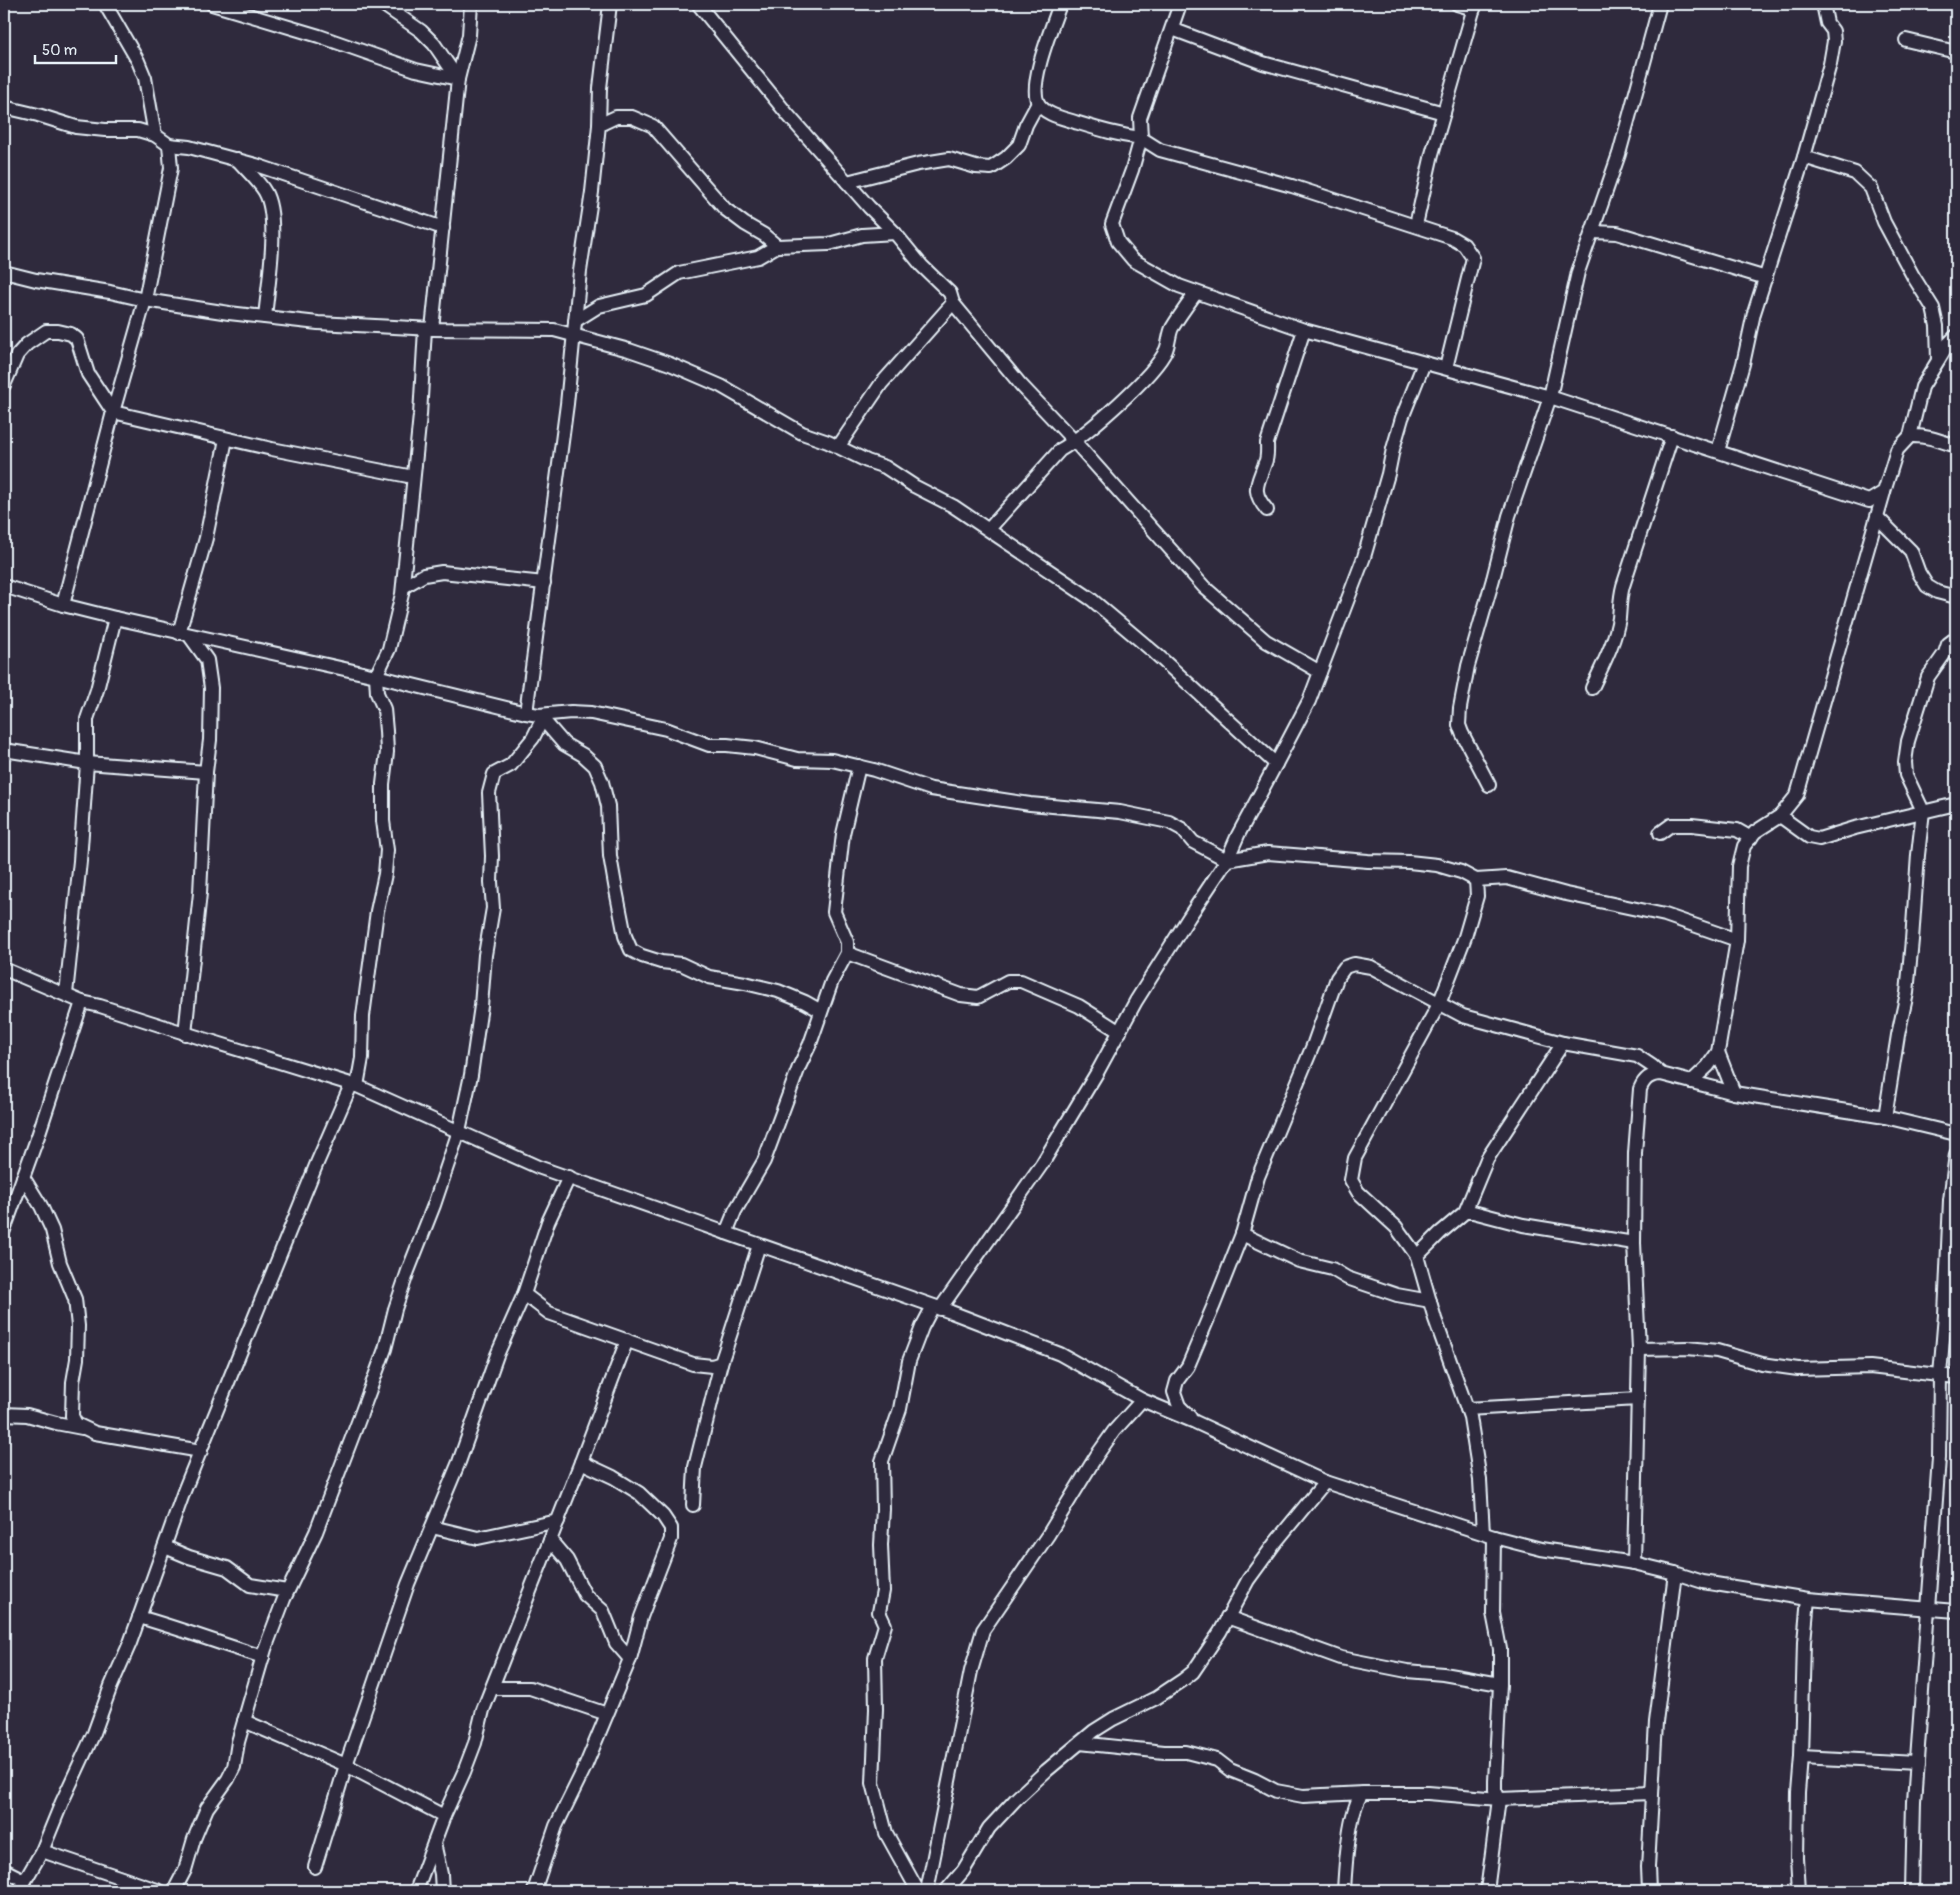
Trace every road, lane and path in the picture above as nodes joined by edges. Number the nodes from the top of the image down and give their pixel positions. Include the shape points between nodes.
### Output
1 (104, 4) edge
2 (212, 4) edge
3 (382, 4) edge
4 (471, 4) edge
5 (610, 4) edge
6 (698, 4) edge
7 (1060, 4) edge
8 (1180, 4) edge
9 (1457, 4) edge
10 (1660, 4) edge
11 (1823, 4) edge
12 (1475, 6) edge
13 (1172, 29) junction
14 (1906, 40) dead end
15 (1956, 52) edge
16 (458, 79) junction
17 (1038, 102) junction
18 (4, 107) edge
19 (1444, 113) junction
20 (599, 125) junction
21 (156, 135) junction
22 (1141, 138) junction
23 (169, 145) junction
24 (1804, 157) junction
25 (237, 159) junction
26 (847, 182) junction
27 (1416, 225) junction
28 (443, 228) junction
29 (1593, 232) junction
30 (895, 233) junction
31 (777, 246) junction
32 (4, 272) edge
33 (1766, 278) junction
34 (1196, 292) junction
35 (145, 300) junction
36 (953, 303) junction
37 (265, 317) junction
38 (575, 321) junction
39 (429, 329) junction
40 (1304, 330) junction
41 (573, 335) junction
42 (1956, 336) edge
43 (1938, 360) junction
44 (1424, 363) junction
45 (1446, 368) junction
46 (4, 385) edge
47 (1550, 397) junction
48 (113, 412) junction
49 (1672, 436) junction
50 (1910, 436) junction
51 (226, 439) junction
52 (1075, 442) junction
53 (838, 446) junction
54 (1956, 446) edge
55 (1718, 451) junction
56 (413, 477) junction
57 (1884, 492) junction
58 (1267, 510) dead end
59 (1878, 518) junction
60 (989, 529) junction
61 (544, 583) junction
62 (4, 586) edge
63 (403, 587) junction
64 (1956, 597) edge
65 (62, 605) junction
66 (115, 618) junction
67 (184, 634) junction
68 (1956, 638) edge
69 (1320, 672) junction
70 (376, 676) junction
71 (1592, 688) dead end
72 (532, 714) junction
73 (4, 750) edge
74 (87, 763) junction
75 (1276, 764) junction
76 (859, 766) junction
77 (206, 772) junction
78 (1489, 785) dead end
79 (1956, 804) edge
80 (1923, 811) junction
81 (1780, 816) junction
82 (1660, 833) dead end
83 (1751, 838) junction
84 (1227, 860) junction
85 (1476, 880) junction
86 (1736, 940) junction
87 (847, 953) junction
88 (4, 969) edge
89 (66, 994) junction
90 (82, 1002) junction
91 (1439, 1004) junction
92 (821, 1011) junction
93 (1120, 1032) junction
94 (185, 1034) junction
95 (1563, 1043) junction
96 (1718, 1052) junction
97 (1661, 1074) junction
98 (1690, 1082) junction
99 (354, 1085) junction
100 (1734, 1093) junction
101 (1884, 1116) junction
102 (459, 1131) junction
103 (1956, 1134) edge
104 (1956, 1154) edge
105 (23, 1177) junction
106 (569, 1178) junction
107 (1465, 1212) junction
108 (4, 1230) edge
109 (726, 1233) junction
110 (1242, 1234) junction
111 (1634, 1243) junction
112 (759, 1245) junction
113 (1417, 1256) junction
114 (524, 1294) junction
115 (1430, 1300) junction
116 (937, 1308) junction
117 (627, 1340) junction
118 (1639, 1349) junction
119 (721, 1363) junction
120 (1940, 1375) junction
121 (1956, 1377) edge
122 (1638, 1399) junction
123 (1142, 1400) junction
124 (1467, 1408) junction
125 (4, 1414) edge
126 (1195, 1422) junction
127 (82, 1428) junction
128 (201, 1450) junction
129 (581, 1462) junction
130 (1325, 1482) junction
131 (693, 1505) dead end
132 (558, 1521) junction
133 (432, 1527) junction
134 (1488, 1535) junction
135 (550, 1540) junction
136 (165, 1547) junction
137 (1634, 1563) junction
138 (1675, 1573) junction
139 (287, 1591) junction
140 (1808, 1599) junction
141 (1927, 1609) junction
142 (1956, 1612) edge
143 (140, 1617) junction
144 (1227, 1617) junction
145 (263, 1657) junction
146 (630, 1659) junction
147 (1500, 1684) junction
148 (493, 1688) junction
149 (607, 1714) junction
150 (244, 1721) junction
151 (1080, 1743) junction
152 (1801, 1756) junction
153 (1917, 1763) junction
154 (346, 1765) junction
155 (1363, 1793) junction
156 (1652, 1793) junction
157 (1499, 1799) junction
158 (444, 1816) junction
159 (434, 1843) junction
160 (42, 1851) junction
161 (315, 1867) dead end
162 (4, 1870) edge
163 (22, 1886) edge
164 (160, 1891) edge
165 (174, 1891) edge
166 (416, 1891) edge
167 (442, 1891) edge
168 (534, 1891) edge
169 (918, 1891) edge
170 (927, 1891) edge
171 (946, 1891) edge
172 (1344, 1891) edge
173 (1487, 1891) edge
174 (1649, 1891) edge
175 (1799, 1891) edge
176 (1912, 1891) edge

1 - 21 street via 145,78
2 - 16 street via 416,70
3 - 16 street via 421,31
4 - 16 street via 469,35
5 - 20 street
6 - 26 street
7 - 17 street via 1038,71
8 - 13 street
9 - 12 street
10 - 29 street via 1619,154
11 - 24 street via 1834,40
12 - 19 street
13 - 19 street via 1264,63
13 - 22 street via 1140,118
14 - 15 street
16 - 28 street
17 - 22 street via 1048,112 1116,135
17 - 26 street via 1019,145 991,168 948,159
18 - 21 street via 76,128 138,130
19 - 27 street
20 - 31 street via 616,117 632,117 654,126 725,209
20 - 38 street
21 - 23 street
22 - 27 street via 1160,150 1292,186
22 - 34 street via 1112,224 1118,242 1133,260
23 - 25 street
23 - 35 street via 171,168
24 - 33 street
24 - 43 street via 1855,174 1871,188 1884,222 1933,308
25 - 28 street
25 - 37 street via 265,192 272,214
26 - 30 street
27 - 45 street via 1452,238 1464,245 1473,258
28 - 39 street
29 - 33 street via 1617,233
29 - 47 street via 1578,272
30 - 31 street via 862,235 829,244
30 - 36 street via 950,293
31 - 38 street via 758,257 679,272 646,295 599,306
32 - 35 street
33 - 55 street
34 - 40 street
34 - 52 street via 1172,329 1166,350 1156,366
35 - 37 street
35 - 48 street
36 - 52 street via 1021,385
36 - 53 street via 881,384
37 - 39 street
38 - 41 street
39 - 41 street via 554,330
39 - 56 street
40 - 44 street
40 - 58 street via 1259,476 1256,491
41 - 53 street via 670,364 712,382 802,432
41 - 61 street
42 - 43 street
43 - 50 street via 1922,387
44 - 45 street
44 - 69 street via 1402,418 1364,557
45 - 47 street
46 - 48 street via 17,355 27,344 46,332 64,332 77,339 88,374
47 - 49 street
47 - 78 street via 1509,516 1468,666 1460,708 1462,734
48 - 51 street
48 - 65 street
49 - 55 street
49 - 71 street via 1623,586 1613,640
50 - 54 street via 1934,438
50 - 57 street via 1897,450
51 - 56 street
51 - 67 street
52 - 60 street via 1060,450
52 - 69 street via 1204,587 1266,641
53 - 60 street via 885,467
55 - 57 street via 1869,501
56 - 63 street
57 - 59 street
59 - 64 street via 1911,551 1927,586
59 - 81 street via 1796,794
60 - 75 street via 1091,599
61 - 63 street via 442,572 424,576
61 - 72 street
62 - 65 street
63 - 70 street via 389,649
65 - 66 street
66 - 67 street
66 - 74 street via 97,690 86,719
67 - 70 street
67 - 77 street via 207,660 211,688
68 - 80 street via 1948,644 1928,677 1908,741 1906,775
69 - 75 street via 1309,701
70 - 72 street
70 - 99 street via 386,731 383,821 387,850 363,1016 362,1058
72 - 76 street via 591,713 666,729 709,745 727,744 797,759 832,760
72 - 92 street via 564,744 583,754 595,766 602,782 608,806 615,885 624,936 631,950 661,962 681,964 709,977 778,991
72 - 102 street via 541,722 538,731 516,760 494,774 489,793 493,908 471,1075
73 - 74 street
74 - 77 street
74 - 89 street
75 - 84 street
76 - 84 street via 931,789 1030,804 1120,812 1169,822 1182,829 1193,842
76 - 87 street via 843,834 834,912 847,942
77 - 94 street via 200,893
79 - 80 street
80 - 81 street via 1818,839
80 - 101 street via 1907,993
81 - 83 street
82 - 83 street via 1672,825 1692,825 1737,830
83 - 86 street via 1744,846 1739,866
84 - 85 street via 1268,853 1408,862 1437,865
84 - 93 street
85 - 86 street via 1507,878 1665,915
85 - 91 street via 1477,896
86 - 96 street
87 - 92 street
87 - 93 street via 962,995 978,997 1008,981 1021,981 1079,1006
88 - 89 street
89 - 90 street
90 - 94 street
90 - 105 street
91 - 95 street via 1464,1016
91 - 110 street via 1371,967 1354,964 1345,967 1337,978 1314,1043 1258,1176
91 - 113 street via 1355,1158 1351,1180 1358,1192 1396,1227
92 - 109 street via 764,1161
93 - 116 street via 1042,1164
94 - 99 street
95 - 97 street via 1637,1056
95 - 107 street via 1487,1159
96 - 98 street
96 - 100 street
97 - 98 street
97 - 111 street via 1648,1077 1640,1089 1635,1152
98 - 100 street
99 - 102 street
99 - 128 street via 317,1163
100 - 101 street
101 - 103 street
102 - 106 street
102 - 139 street via 408,1270 385,1349 358,1422 316,1532
104 - 120 street via 1950,1200
105 - 108 street
105 - 127 street via 52,1230 60,1263 75,1299 78,1326 72,1416
106 - 109 street
106 - 114 street via 548,1222
107 - 111 street via 1522,1225
107 - 113 street
109 - 112 street
110 - 115 street via 1299,1261 1332,1269 1347,1278 1397,1295
110 - 126 street via 1188,1366 1177,1381 1174,1392 1179,1406
111 - 118 street
112 - 116 street
112 - 119 street
113 - 115 street
114 - 117 street via 549,1313
114 - 133 street via 497,1354
115 - 124 street
116 - 123 street via 1060,1354
116 - 169 street via 922,1327 909,1361 900,1409 882,1461 880,1545 883,1591 879,1612 885,1625 875,1658 873,1783 886,1833
117 - 119 street via 693,1364 712,1366
117 - 129 street
118 - 120 street via 1717,1351 1762,1364 1798,1369 1870,1367
118 - 122 street
119 - 131 street via 695,1468
120 - 121 street
120 - 141 street via 1939,1458
122 - 124 street
122 - 137 street
123 - 126 street
123 - 170 street via 1097,1455 1048,1535 983,1630 969,1680
124 - 134 street
125 - 127 street via 26,1415
126 - 130 street
127 - 128 street via 122,1438
128 - 136 street
129 - 132 street
129 - 146 street via 638,1493 671,1528 669,1546 641,1618
130 - 134 street
130 - 144 street via 1275,1542
132 - 133 street via 478,1538
132 - 135 street
133 - 154 street via 408,1584
134 - 137 street via 1541,1549
134 - 147 street via 1493,1613 1500,1649
135 - 146 street via 567,1560 585,1595 603,1611 616,1643
135 - 148 street
136 - 139 street via 227,1568 250,1585
136 - 143 street
137 - 138 street
138 - 140 street via 1703,1582
138 - 156 street via 1656,1722
139 - 145 street
140 - 141 street
140 - 152 street
141 - 142 street
141 - 153 street
143 - 145 street
143 - 160 street
144 - 147 street via 1341,1658
144 - 151 street via 1201,1661 1183,1680 1138,1708 1113,1719
145 - 150 street
146 - 149 street
147 - 157 street via 1495,1781
148 - 149 street via 530,1688
148 - 158 street via 464,1772
149 - 168 street via 556,1826
150 - 154 street
150 - 165 street via 234,1767 207,1808
151 - 155 street via 1186,1752 1217,1760 1230,1770 1276,1792 1303,1796
151 - 171 street via 1017,1798 989,1828
152 - 153 street
152 - 175 street via 1797,1829
153 - 176 street
154 - 158 street
154 - 161 street
155 - 157 street via 1428,1793
155 - 172 street via 1358,1798 1354,1813
156 - 157 street
156 - 174 street
157 - 173 street
158 - 159 street
159 - 166 street
159 - 167 street
160 - 163 street
160 - 164 street
162 - 163 street

